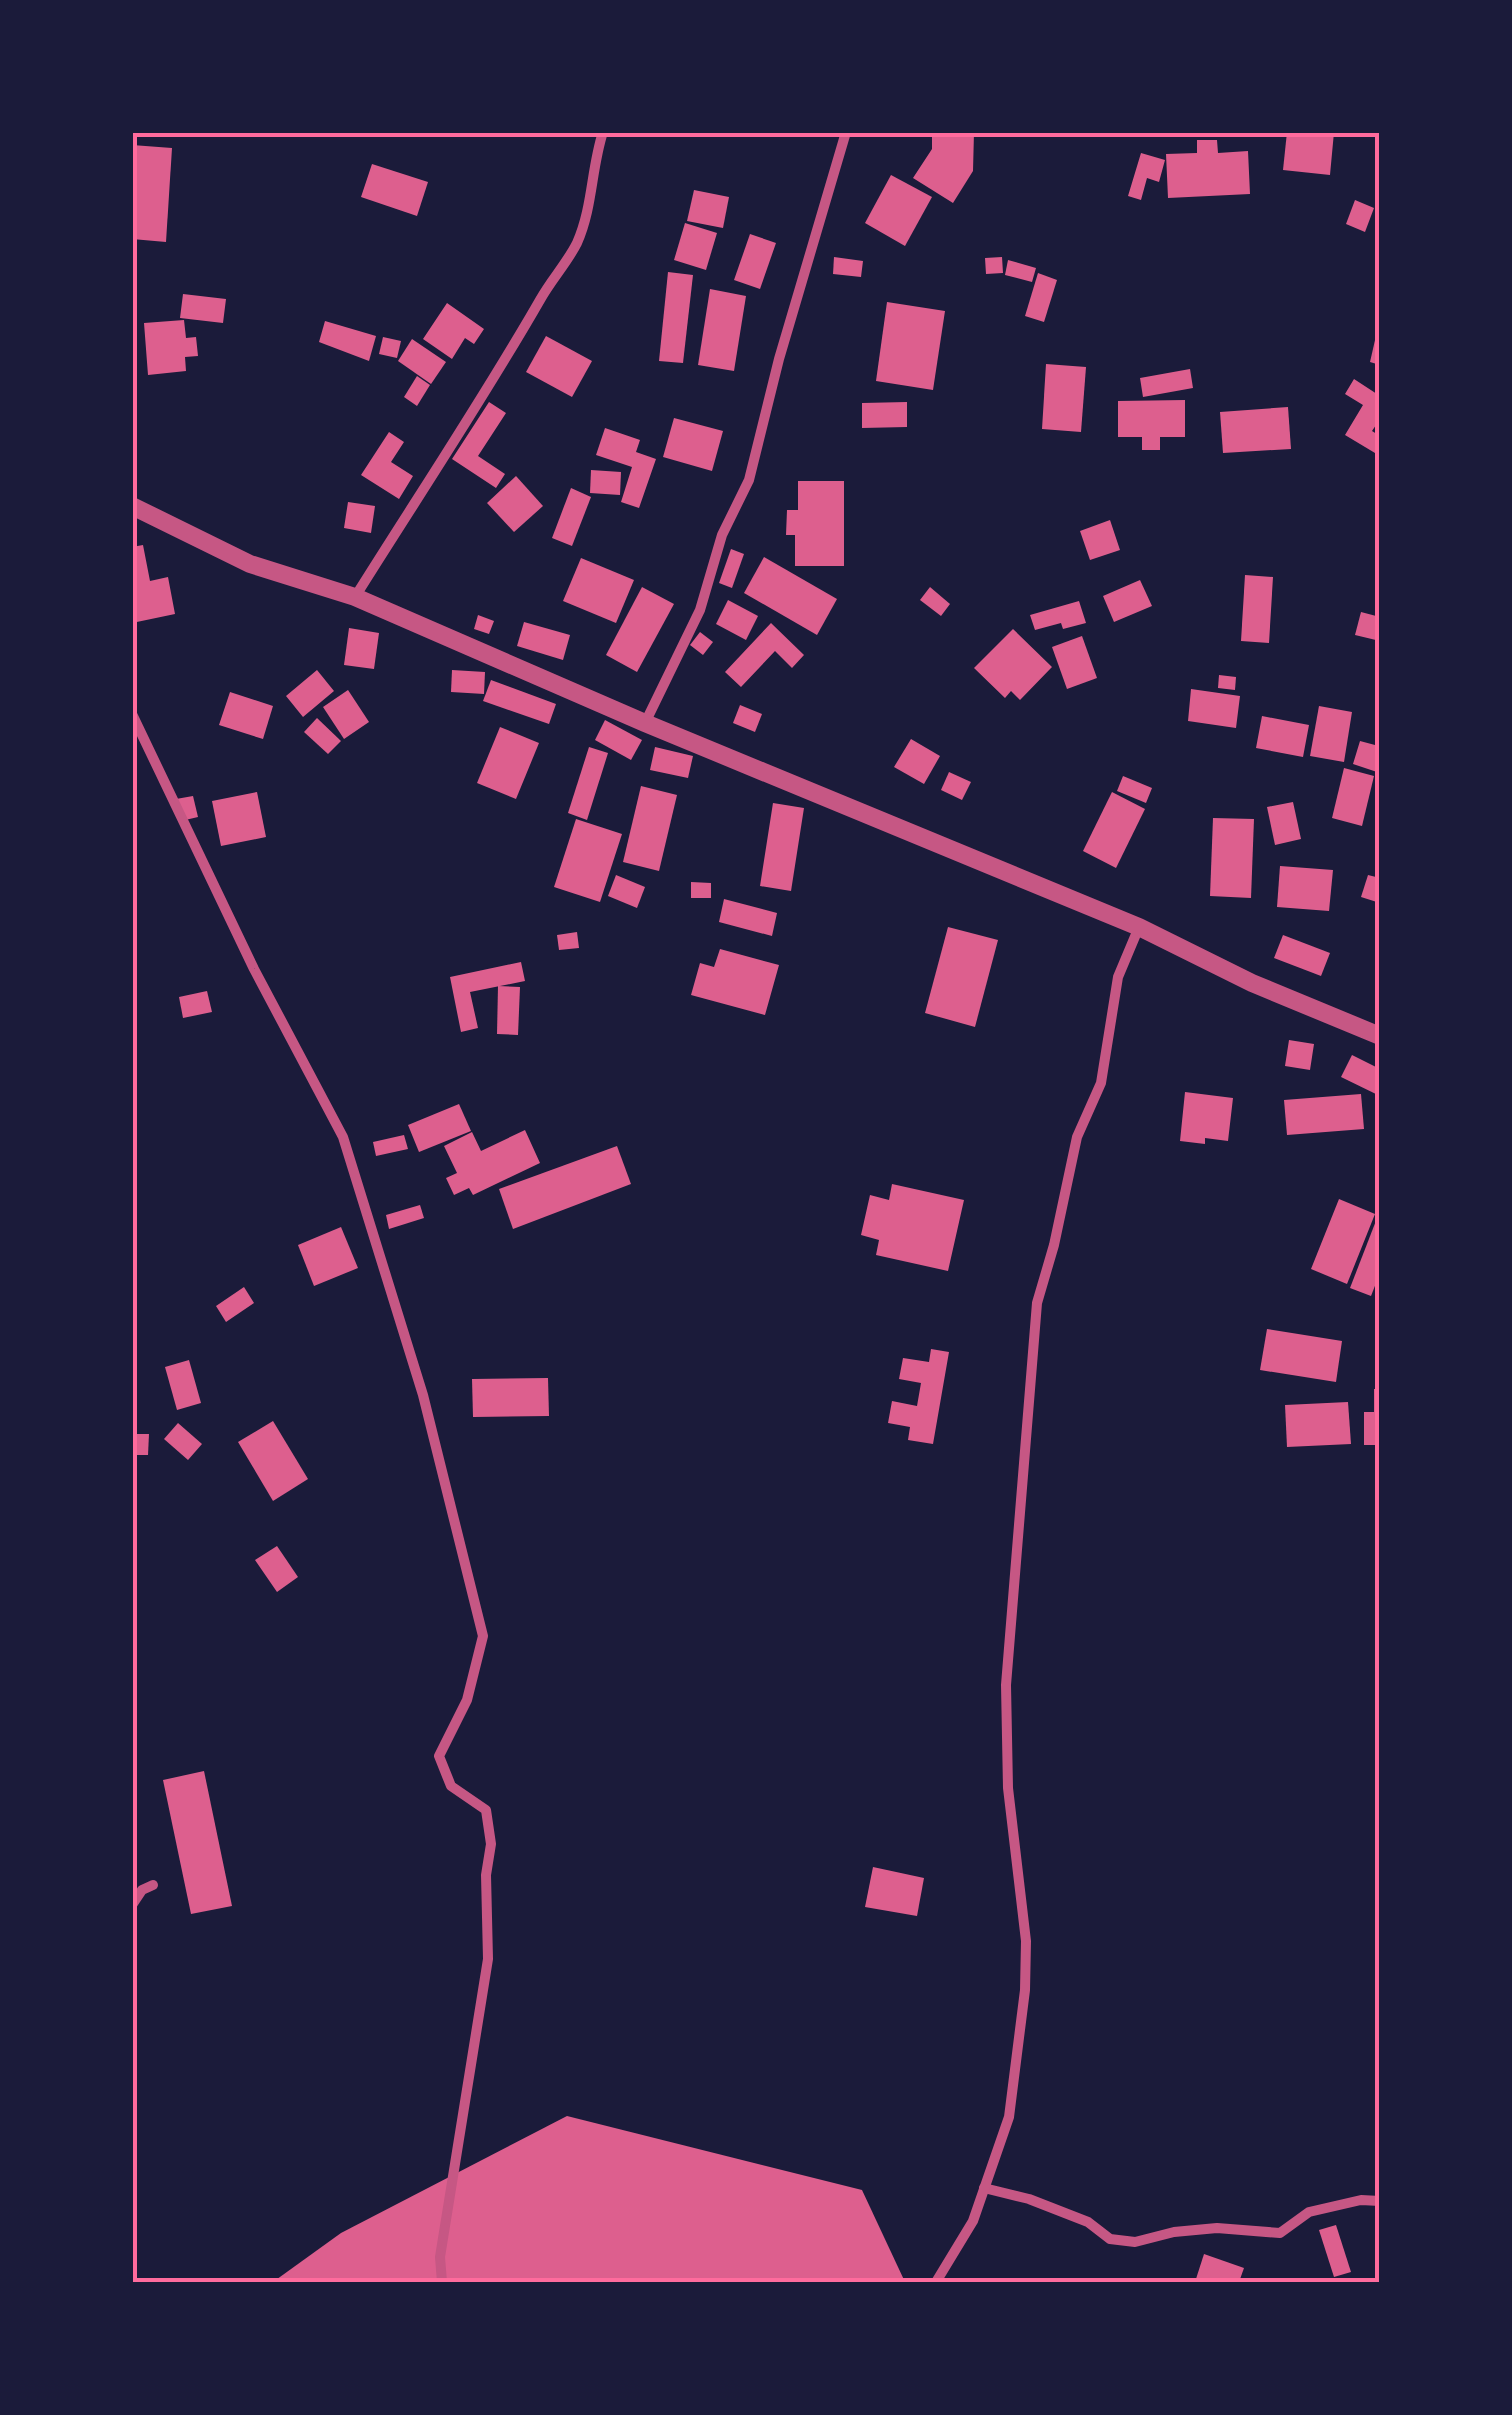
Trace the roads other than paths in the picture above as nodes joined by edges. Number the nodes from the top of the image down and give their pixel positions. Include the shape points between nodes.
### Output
1 (603, 132) edge
2 (846, 132) edge
3 (132, 506) edge
4 (355, 597) junction
5 (132, 714) edge
6 (645, 723) junction
7 (1138, 927) junction
8 (1380, 1036) edge
9 (153, 1885) dead end
10 (132, 1905) edge
11 (984, 2188) junction
12 (1380, 2201) edge
13 (442, 2282) edge
14 (936, 2282) edge

1 - 4 street via 591,200 573,250
2 - 6 street via 750,480 722,535 700,610
3 - 4 street via 250,564
4 - 6 street
5 - 13 street via 342,1136 422,1395 483,1636 467,1700 439,1756 450,1786 486,1810 491,1844 488,1960 440,2257
6 - 7 street
7 - 8 street
7 - 11 street via 1118,977 1102,1084 1076,1136 1037,1303 1006,1685 1025,1990 1009,2117
9 - 10 street
11 - 12 street via 1135,2242 1217,2228 1280,2232 1310,2212
11 - 14 street

